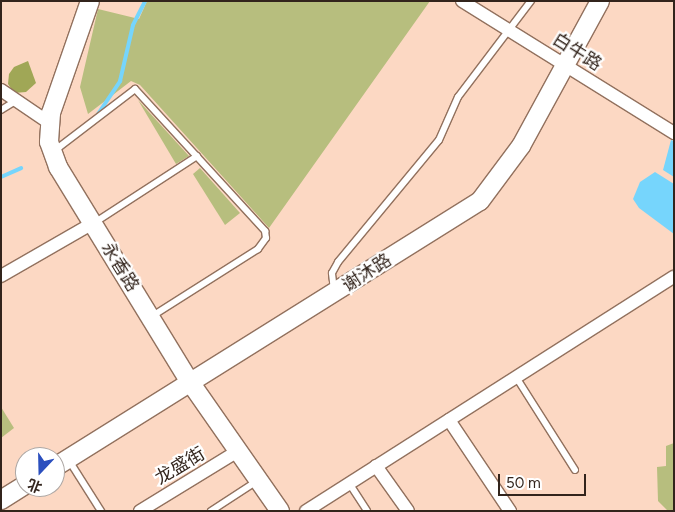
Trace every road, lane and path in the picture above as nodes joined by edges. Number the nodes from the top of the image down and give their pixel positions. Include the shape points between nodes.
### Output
1 (90, 1) edge
2 (462, 1) edge
3 (531, 1) edge
4 (600, 1) edge
5 (509, 30) junction
6 (565, 65) junction
7 (1, 90) edge
8 (17, 100) junction
9 (1, 110) edge
10 (51, 124) junction
11 (674, 133) edge
12 (53, 152) junction
13 (197, 156) junction
14 (92, 223) junction
15 (1, 276) edge
16 (674, 278) edge
17 (335, 293) junction
18 (150, 318) junction
19 (516, 377) junction
20 (190, 382) junction
21 (449, 420) junction
22 (238, 451) junction
23 (65, 460) edge
24 (376, 466) junction
25 (65, 468) edge
26 (574, 470) dead end
27 (258, 480) junction
28 (349, 483) junction
29 (15, 492) edge
30 (1, 500) edge
31 (101, 511) edge
32 (140, 511) edge
33 (211, 511) edge
34 (280, 511) edge
35 (306, 511) edge
36 (367, 511) edge
37 (408, 511) edge
38 (510, 511) edge

1 - 10 street, 永香路
2 - 5 street, 白牛路
3 - 5 lane
4 - 6 street, 谢沐路
5 - 6 street, 白牛路
5 - 17 lane via 458,97 439,140 338,262 331,282
6 - 11 street, 白牛路
6 - 17 street, 谢沐路 via 507,168 480,201
7 - 8 street
8 - 9 lane
8 - 10 street
10 - 12 street, 永香路
12 - 13 lane via 135,90
12 - 14 street, 永香路
13 - 14 lane
13 - 18 lane via 265,231 266,238 258,249
14 - 15 street
14 - 18 street, 永香路
16 - 19 street
17 - 20 street, 谢沐路
18 - 20 street, 永香路
19 - 21 street
19 - 26 lane
20 - 22 street, 永香路
20 - 23 street, 谢沐路
21 - 24 street
21 - 38 street
22 - 27 street, 永香路
22 - 32 street, 龙盛街
24 - 28 street
24 - 37 street
25 - 31 lane
27 - 33 lane
27 - 34 street, 永香路
28 - 35 street
28 - 36 lane
29 - 30 street

